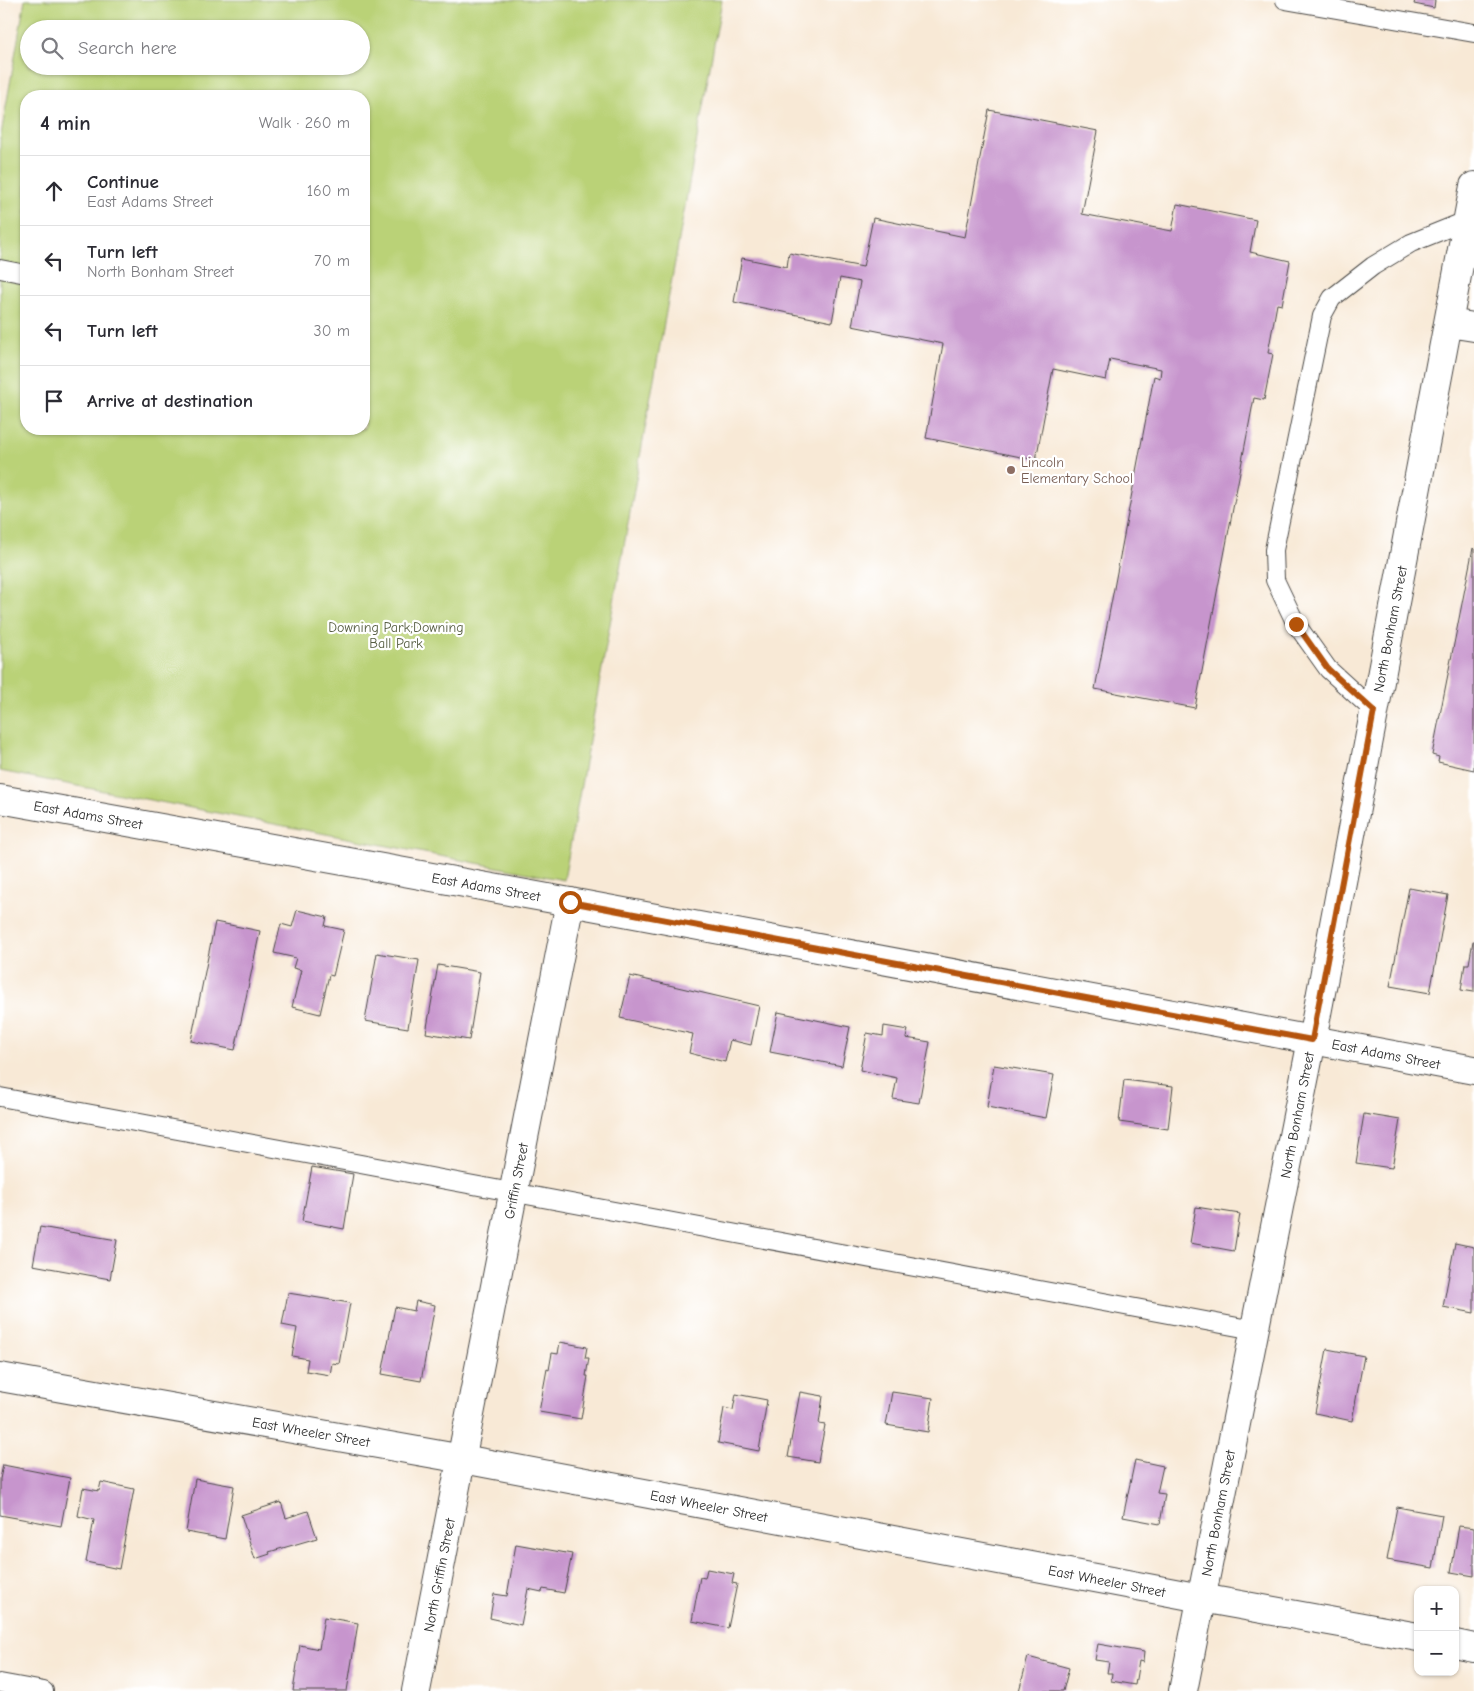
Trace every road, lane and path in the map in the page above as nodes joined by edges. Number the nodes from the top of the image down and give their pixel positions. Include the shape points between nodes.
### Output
1 (1285, 0) edge
2 (1474, 33) edge
3 (1474, 186) edge
4 (1468, 220) junction
5 (0, 268) edge
6 (20, 273) edge
7 (1461, 325) edge
8 (1374, 711) junction
9 (0, 799) edge
10 (570, 902) junction
11 (1312, 1040) junction
12 (1474, 1070) edge
13 (0, 1097) edge
14 (514, 1193) junction
15 (1254, 1330) junction
16 (0, 1378) edge
17 (463, 1459) junction
18 (1201, 1598) junction
19 (1414, 1637) edge
20 (1459, 1645) edge
21 (1474, 1648) edge
22 (0, 1683) edge
23 (44, 1691) edge
24 (416, 1691) edge
25 (1183, 1691) edge

1 - 2 lane
3 - 4 street, North Bonham Street
4 - 7 street, North Bonham Street
4 - 8 lane via 1411,243 1372,266 1332,298 1322,316 1274,550 1275,580 1296,624 1328,669
5 - 6 lane
7 - 8 street, North Bonham Street
8 - 11 street, North Bonham Street
9 - 10 street, East Adams Street
10 - 11 street, East Adams Street
10 - 14 street, Griffin Street
11 - 12 street, East Adams Street
11 - 15 street, North Bonham Street
13 - 14 lane
14 - 15 lane
14 - 17 street, Griffin Street
15 - 18 street, North Bonham Street
16 - 17 street, East Wheeler Street
17 - 18 street, East Wheeler Street
17 - 24 street, North Griffin Street
18 - 19 street, East Wheeler Street
18 - 25 street, North Bonham Street
20 - 21 street
22 - 23 lane

